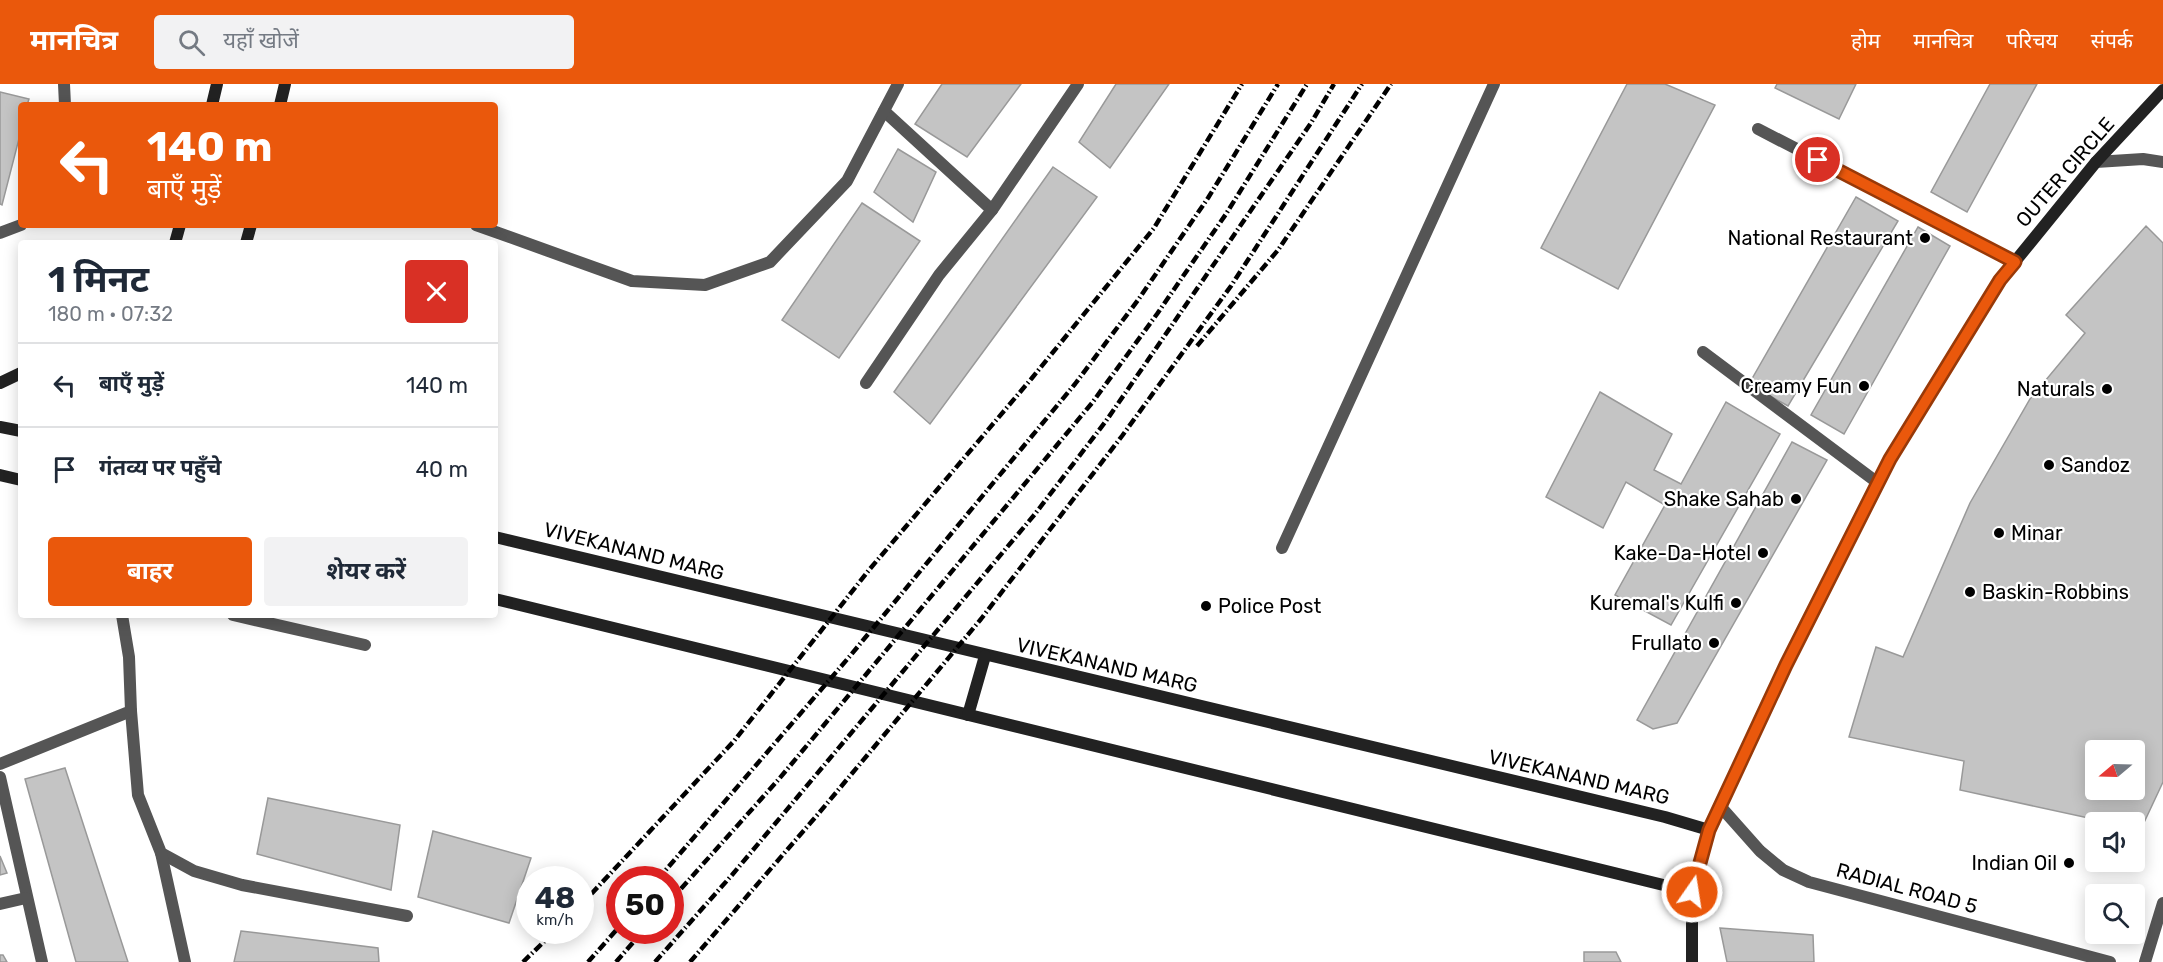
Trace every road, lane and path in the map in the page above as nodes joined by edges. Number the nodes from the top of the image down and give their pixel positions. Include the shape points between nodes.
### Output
1 (64, 84) edge
2 (217, 84) edge
3 (285, 84) edge
4 (898, 84) edge
5 (1078, 84) edge
6 (1494, 84) edge
7 (2163, 90) edge
8 (65, 102) edge
9 (213, 102) edge
10 (281, 102) edge
11 (884, 111) junction
12 (1758, 129) dead end
13 (2096, 162) junction
14 (2163, 162) edge
15 (992, 210) junction
16 (18, 226) edge
17 (484, 228) edge
18 (0, 233) edge
19 (2015, 262) junction
20 (1703, 352) dead end
21 (18, 374) edge
22 (0, 383) edge
23 (866, 383) dead end
24 (0, 427) edge
25 (18, 430) edge
26 (0, 475) edge
27 (18, 479) edge
28 (1878, 483) junction
29 (498, 538) edge
30 (1282, 548) dead end
31 (498, 601) edge
32 (122, 618) edge
33 (246, 618) edge
34 (365, 645) dead end
35 (985, 656) junction
36 (131, 711) junction
37 (968, 715) junction
38 (0, 764) edge
39 (0, 777) edge
40 (1720, 806) junction
41 (1709, 830) junction
42 (161, 853) junction
43 (1692, 892) junction
44 (26, 898) junction
45 (2163, 903) edge
46 (0, 904) edge
47 (407, 916) dead end
48 (42, 962) edge
49 (185, 962) edge
50 (1692, 962) edge
51 (2110, 962) edge
52 (2145, 962) edge

1 - 8 street
2 - 9 main road
3 - 10 main road
4 - 11 street
5 - 15 street
6 - 30 street
7 - 13 main road, OUTER CIRCLE
11 - 15 street
11 - 17 street via 846,181 770,262 705,285 632,281
12 - 19 street
13 - 14 street
13 - 19 main road, OUTER CIRCLE
15 - 23 street via 939,275
16 - 18 street
19 - 28 main road, OUTER CIRCLE via 1994,290
20 - 28 street
21 - 22 main road
24 - 25 main road
26 - 27 main road
28 - 40 main road, OUTER CIRCLE
29 - 35 main road, VIVEKANAND MARG
31 - 37 main road
32 - 36 street
33 - 34 street
35 - 37 main road
35 - 41 main road, VIVEKANAND MARG
36 - 38 street
36 - 42 street via 138,795
37 - 43 main road
39 - 44 street
40 - 41 main road, OUTER CIRCLE
40 - 51 street, RADIAL ROAD 5 via 1760,851 1783,870 1809,882
41 - 43 main road, OUTER CIRCLE
42 - 47 street via 194,871 242,885
42 - 49 street
43 - 50 main road, OUTER CIRCLE
44 - 46 street
44 - 48 street
45 - 52 street

